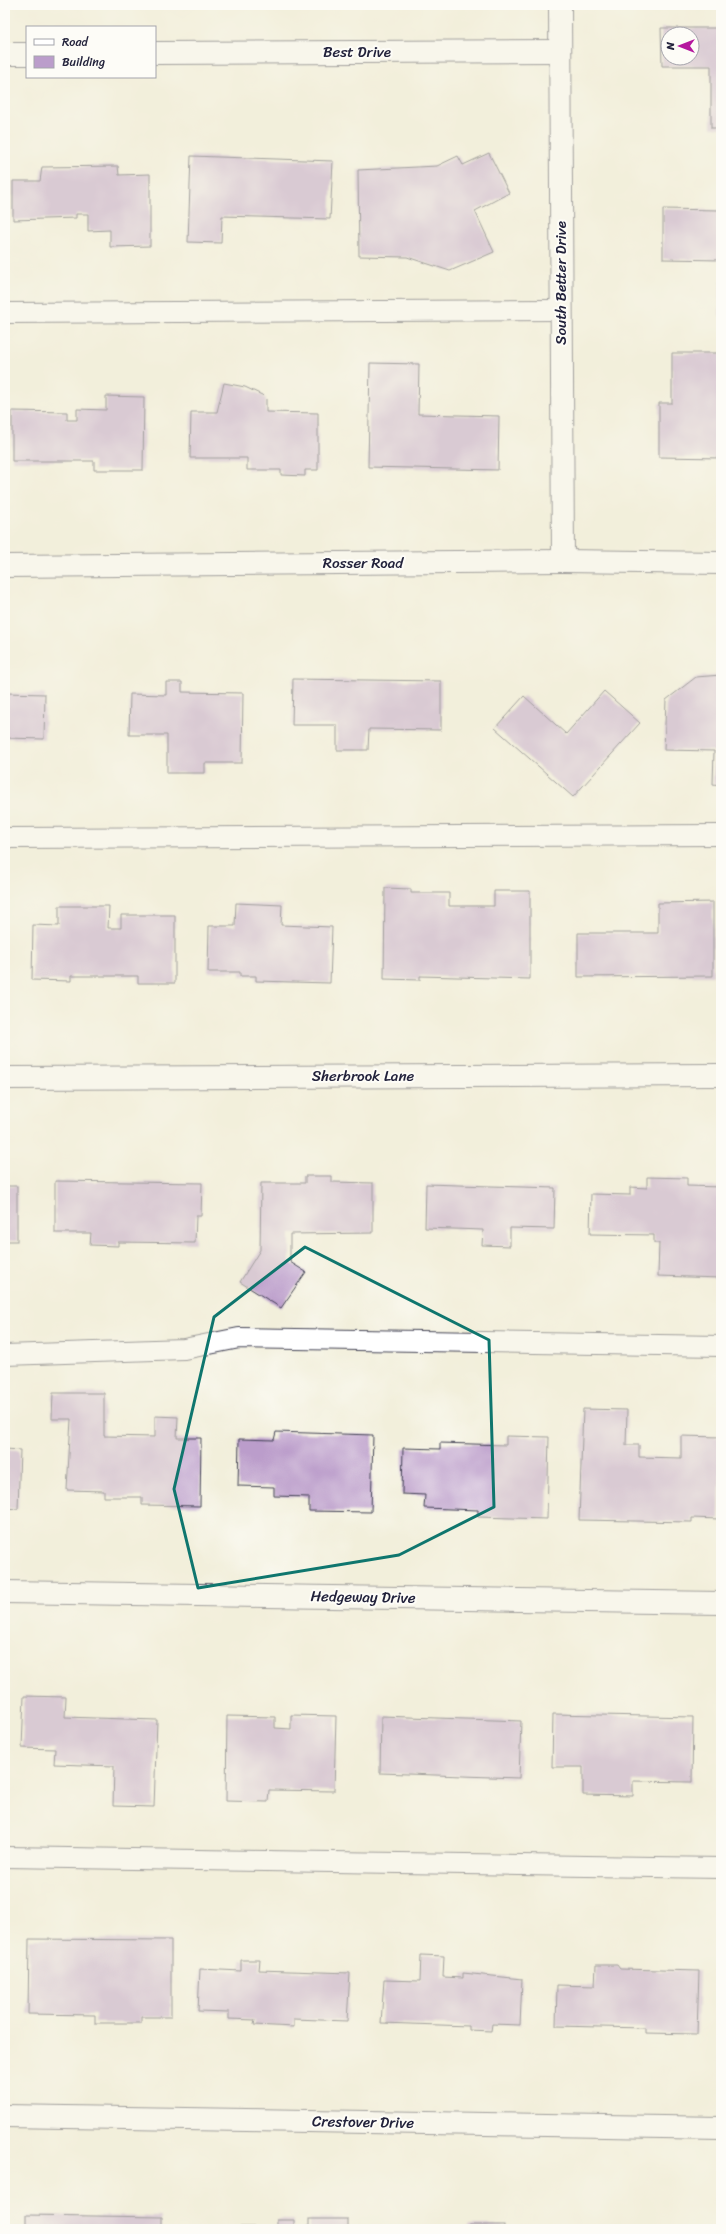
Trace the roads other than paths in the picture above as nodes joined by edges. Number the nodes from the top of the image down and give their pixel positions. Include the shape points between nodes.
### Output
1 (560, 5) edge
2 (560, 51) junction
3 (156, 53) edge
4 (5, 54) edge
5 (26, 54) edge
6 (561, 310) junction
7 (5, 313) edge
8 (563, 561) junction
9 (721, 562) edge
10 (5, 566) edge
11 (721, 835) edge
12 (5, 838) edge
13 (721, 1075) edge
14 (5, 1078) edge
15 (721, 1346) edge
16 (5, 1355) edge
17 (5, 1592) edge
18 (721, 1603) edge
19 (5, 1858) edge
20 (721, 1868) edge
21 (5, 2116) edge
22 (721, 2128) edge

1 - 2 street, South Better Drive
2 - 3 street, Best Drive
2 - 6 street, South Better Drive
4 - 5 street
6 - 7 lane
6 - 8 street, South Better Drive
8 - 9 street, Rosser Road
8 - 10 street, Rosser Road
11 - 12 lane
13 - 14 street, Sherbrook Lane
15 - 16 lane via 239,1338 184,1349
17 - 18 street, Hedgeway Drive
19 - 20 lane
21 - 22 street, Crestover Drive

